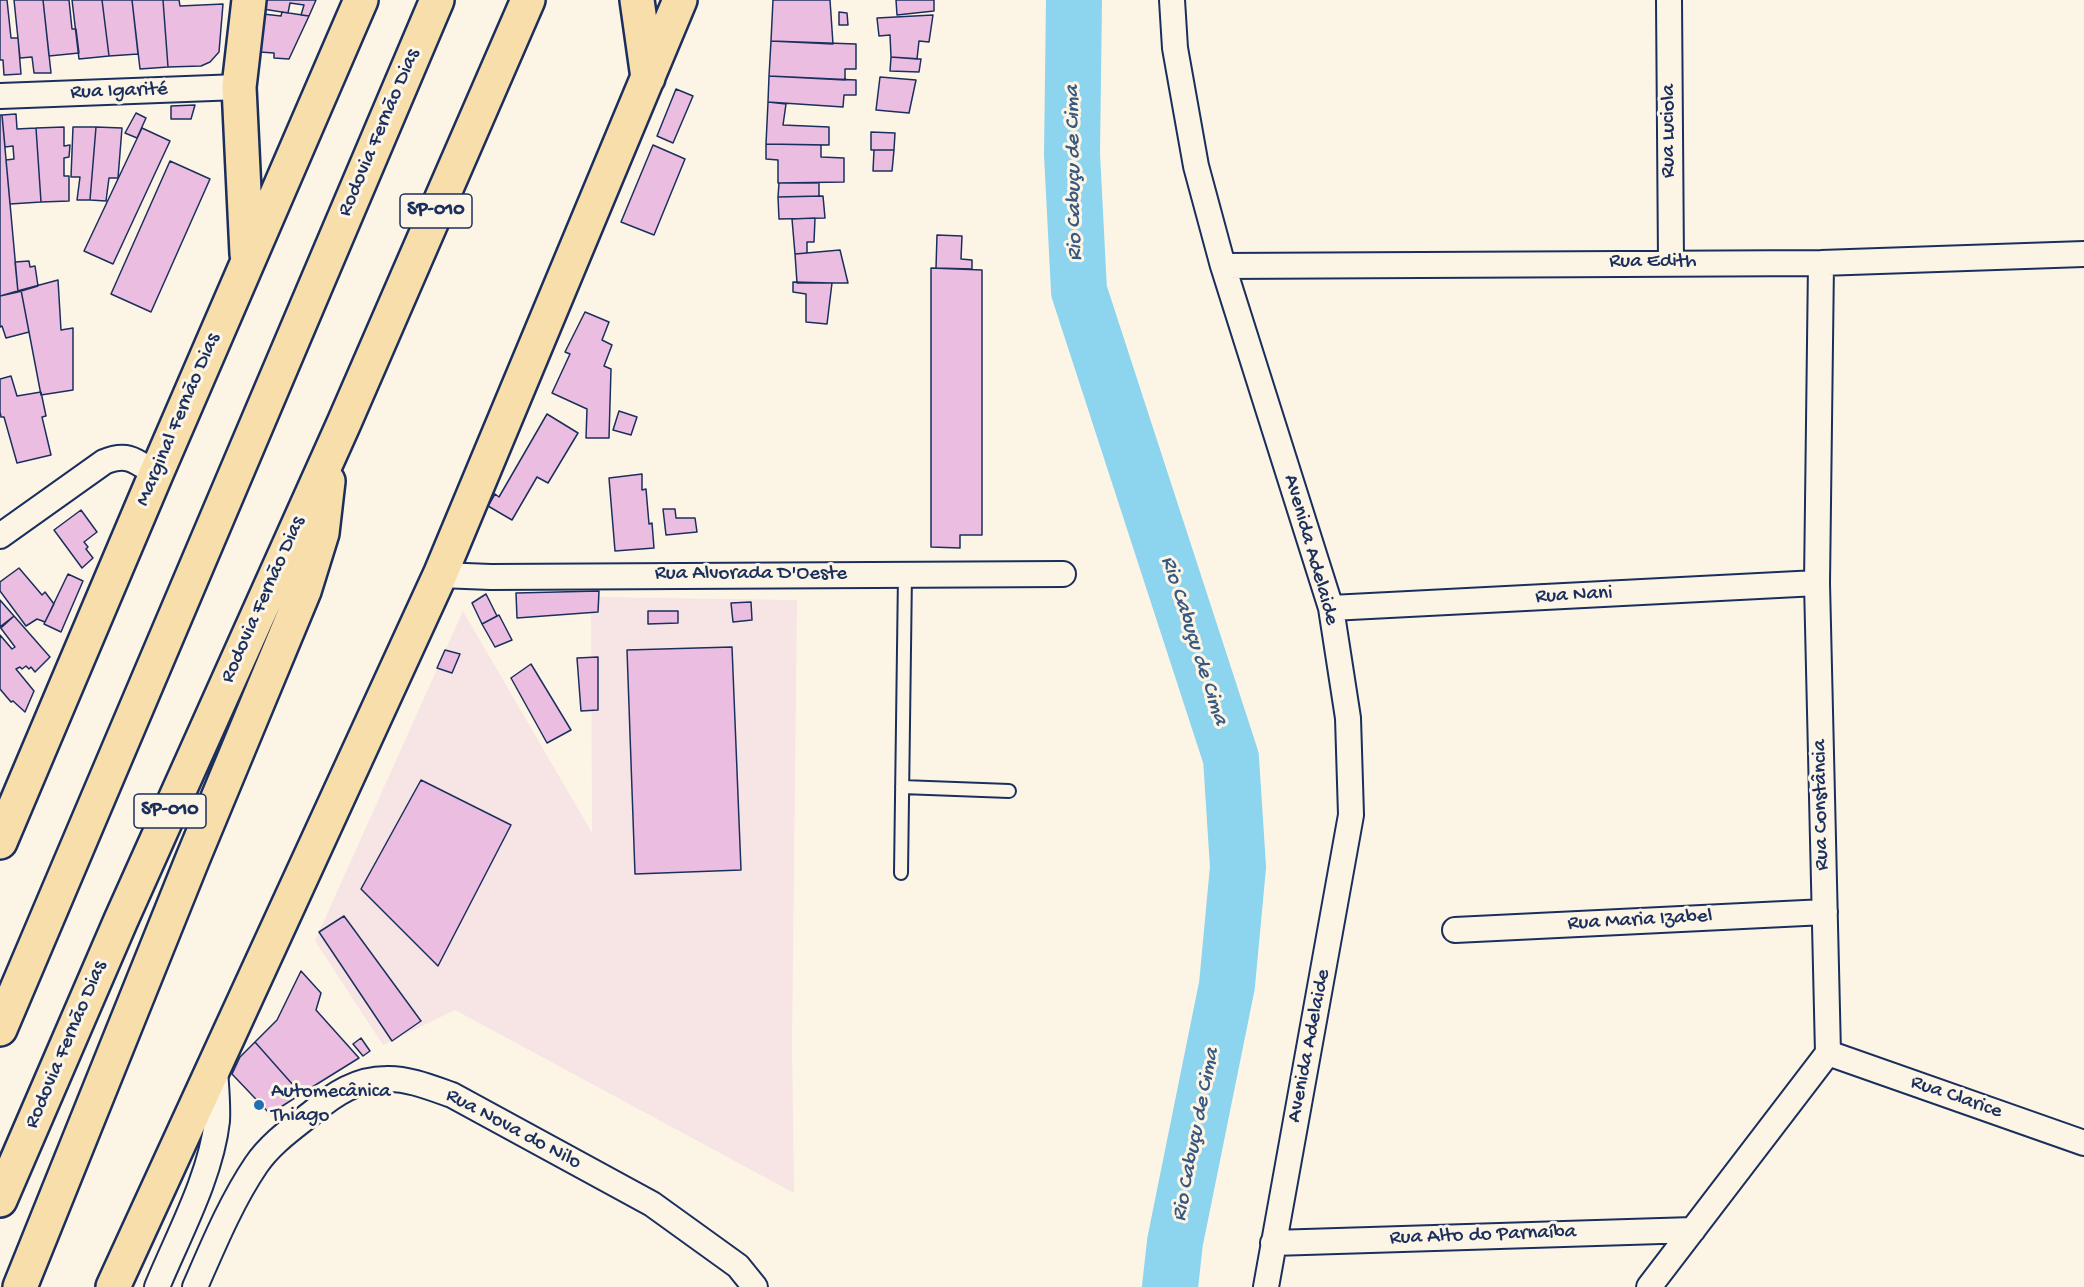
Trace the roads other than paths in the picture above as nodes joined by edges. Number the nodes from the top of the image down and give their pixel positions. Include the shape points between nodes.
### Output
1 (249, 0) edge
2 (361, 0) edge
3 (437, 0) edge
4 (528, 0) edge
5 (638, 0) edge
6 (680, 0) edge
7 (1172, 0) edge
8 (1669, 0) edge
9 (648, 80) junction
10 (239, 87) junction
11 (0, 96) edge
12 (2084, 254) edge
13 (247, 261) junction
14 (1671, 262) junction
15 (1821, 263) junction
16 (1223, 266) junction
17 (330, 453) junction
18 (156, 474) junction
19 (0, 536) edge
20 (905, 574) junction
21 (1063, 574) dead end
22 (440, 575) junction
23 (1817, 583) junction
24 (1330, 608) junction
25 (902, 787) junction
26 (1009, 791) dead end
27 (0, 842) edge
28 (901, 873) dead end
29 (1825, 912) junction
30 (1455, 930) dead end
31 (28, 962) junction
32 (0, 1007) edge
33 (0, 1029) edge
34 (1828, 1053) junction
35 (215, 1067) junction
36 (2084, 1143) edge
37 (0, 1200) edge
38 (1693, 1230) junction
39 (1273, 1243) junction
40 (20, 1287) edge
41 (113, 1287) edge
42 (157, 1287) edge
43 (195, 1287) edge
44 (755, 1287) edge
45 (1266, 1287) edge
46 (1649, 1287) edge

1 - 10 main road
2 - 13 main road, Marginal Fernão Dias
3 - 31 main road, Rodovia Fernão Dias
4 - 17 main road, Rodovia Fernão Dias / SP-010
5 - 9 main road
6 - 9 main road
7 - 16 street, Avenida Adelaide via 1175,48 1196,166
8 - 14 street, Rua Luciola
9 - 22 main road
10 - 11 street, Rua Igarité
10 - 13 main road
12 - 15 street, Rua Edith
13 - 18 main road, Marginal Fernão Dias
14 - 15 street, Rua Edith
14 - 16 street, Rua Edith
15 - 23 street, Rua Constância
16 - 24 street, Avenida Adelaide
17 - 37 main road, Rodovia Fernão Dias / SP-010
17 - 40 main road via 322,533 304,591
18 - 19 street via 135,460 116,457
18 - 27 main road, Marginal Fernão Dias
20 - 21 street, Rua Alvorada D'Oeste
20 - 22 street, Rua Alvorada D'Oeste
20 - 25 lane
22 - 35 main road
23 - 24 street, Rua Nani
23 - 29 street, Rua Constância
24 - 39 street, Avenida Adelaide via 1348,718 1351,815
25 - 26 lane
25 - 28 lane
29 - 30 street, Rua Maria Izabel
29 - 34 street, Rua Constância
31 - 32 main road
31 - 33 main road, Rodovia Fernão Dias
34 - 36 street, Rua Clarice
34 - 38 street
35 - 41 main road
35 - 42 street via 217,1119 212,1146
38 - 39 street, Rua Alto do Parnaíba
38 - 46 street
39 - 45 street, Avenida Adelaide
43 - 44 street, Rua Nova do Nilo via 256,1164 275,1143 329,1098 351,1086 387,1078 452,1095 652,1204 738,1266

